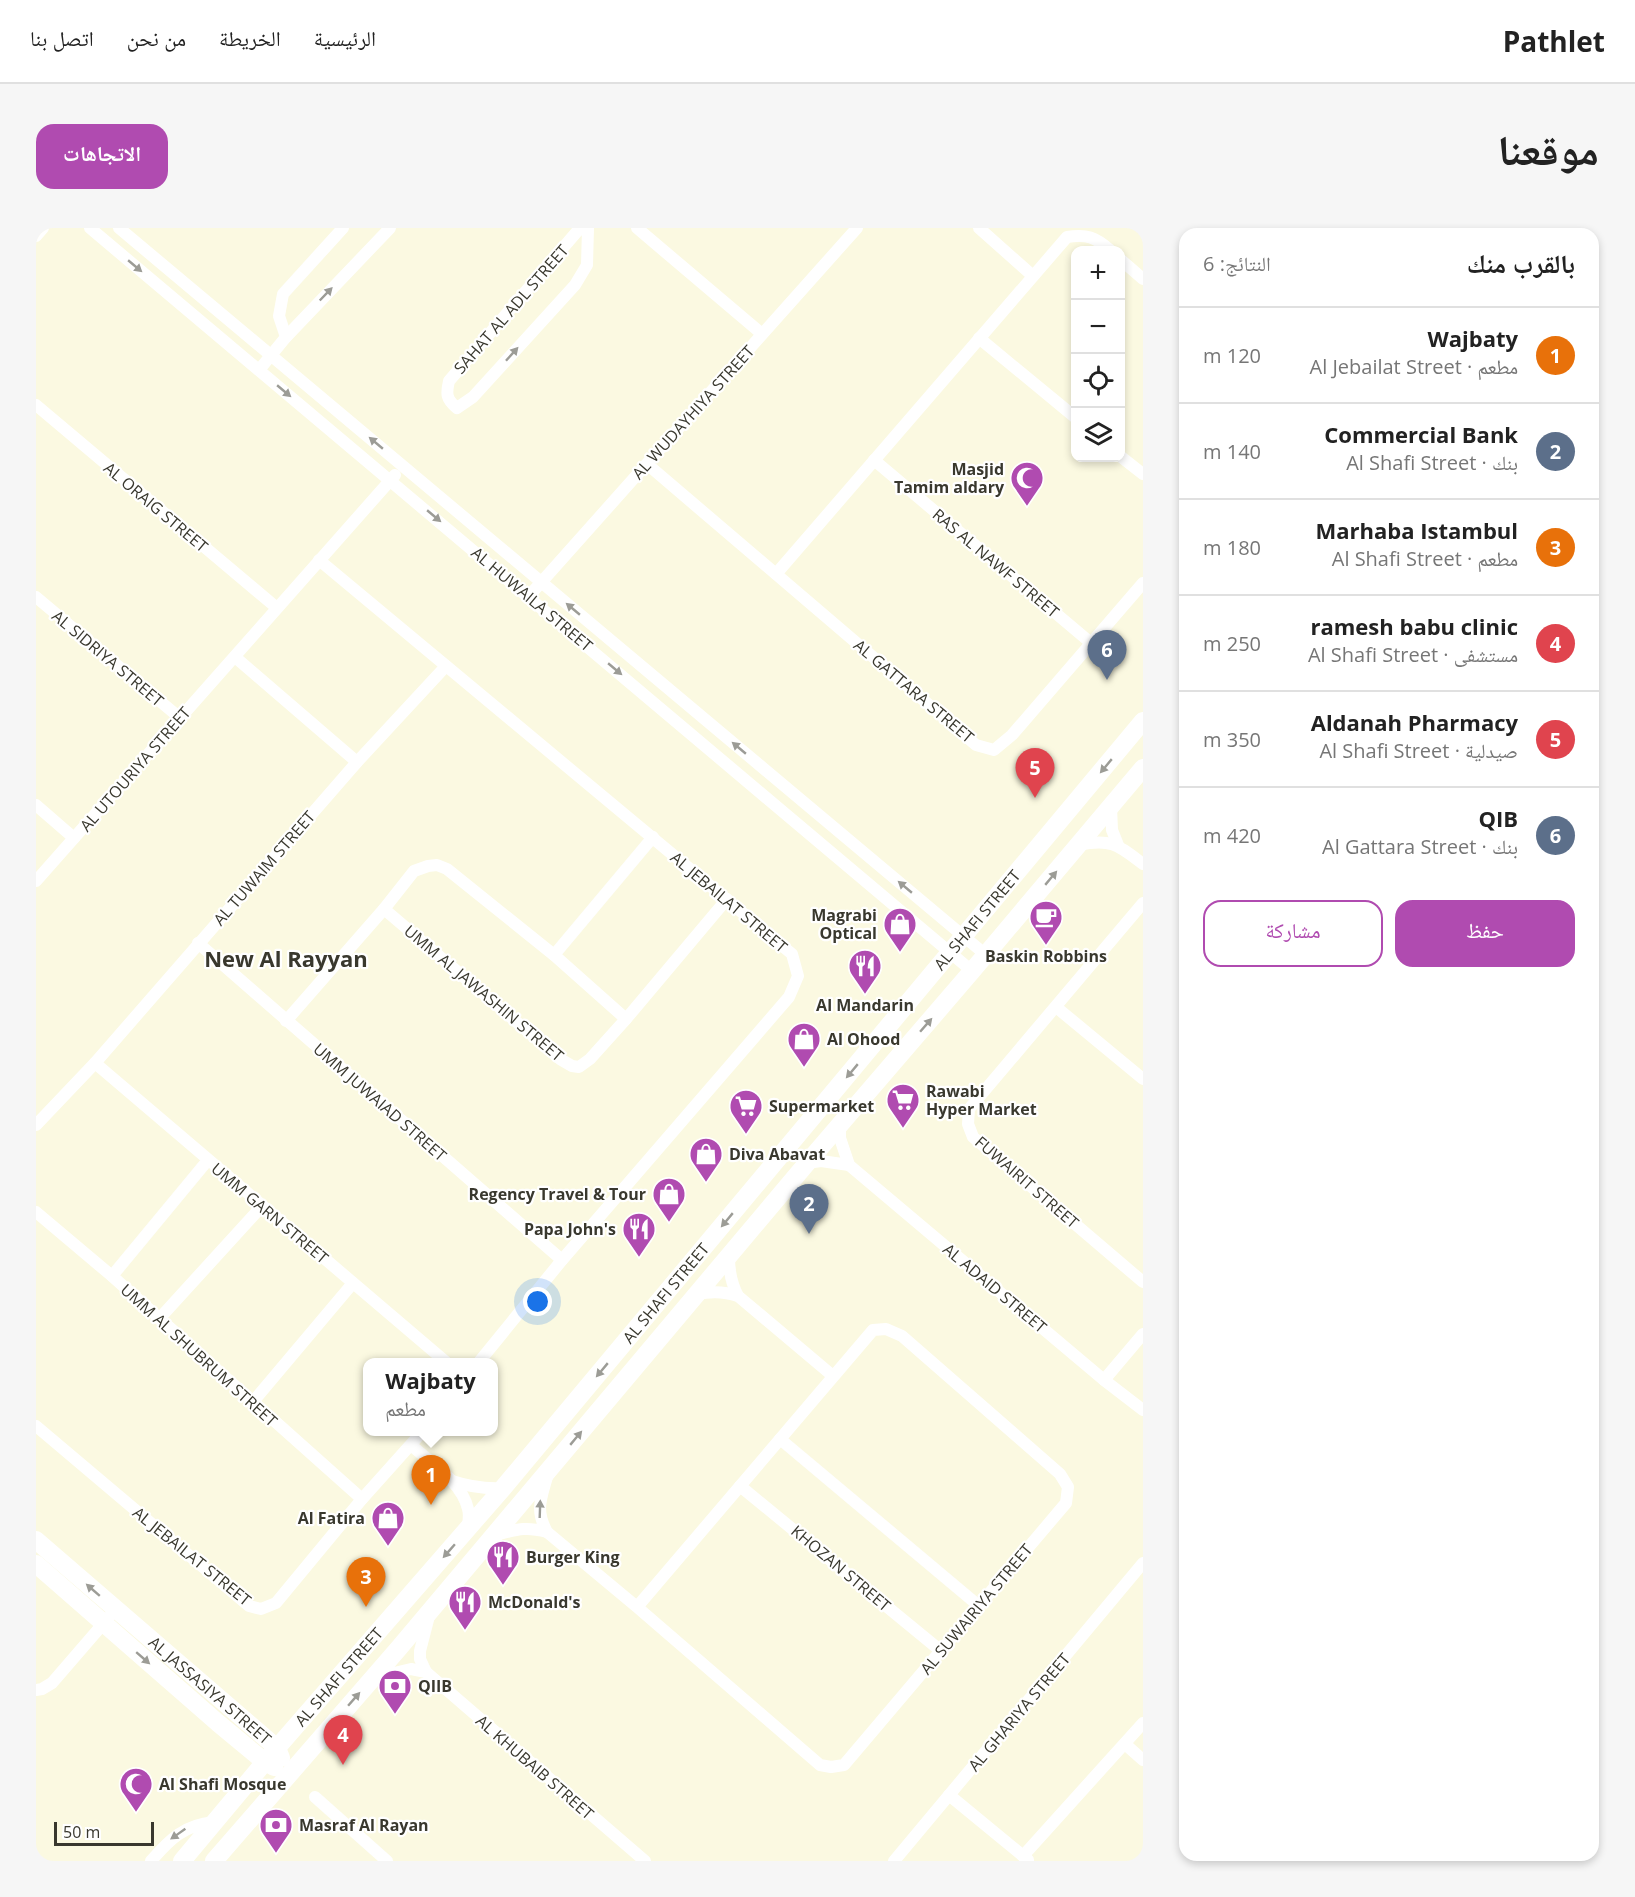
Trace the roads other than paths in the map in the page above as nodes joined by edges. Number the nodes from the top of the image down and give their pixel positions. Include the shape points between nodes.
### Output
1 (43, 228) edge
2 (90, 228) edge
3 (119, 228) edge
4 (343, 228) edge
5 (390, 228) edge
6 (580, 228) edge
7 (588, 228) edge
8 (637, 228) edge
9 (857, 228) edge
10 (978, 228) edge
11 (36, 236) edge
12 (1105, 246) edge
13 (1125, 263) edge
14 (1033, 276) junction
15 (1143, 279) edge
16 (762, 334) junction
17 (286, 337) junction
18 (980, 338) junction
19 (271, 354) junction
20 (259, 370) junction
21 (36, 405) edge
22 (1071, 414) edge
23 (874, 460) junction
24 (1125, 460) edge
25 (647, 464) junction
26 (402, 466) junction
27 (1143, 474) edge
28 (391, 480) junction
29 (319, 560) junction
30 (776, 574) junction
31 (542, 583) junction
32 (1143, 583) edge
33 (529, 596) junction
34 (36, 597) edge
35 (277, 608) junction
36 (1090, 644) junction
37 (235, 657) junction
38 (446, 666) junction
39 (180, 718) junction
40 (1143, 721) edge
41 (357, 762) junction
42 (1143, 768) edge
43 (765, 770) junction
44 (752, 785) junction
45 (36, 805) edge
46 (1111, 807) junction
47 (653, 837) junction
48 (74, 838) junction
49 (1079, 845) junction
50 (1118, 845) junction
51 (1143, 864) edge
52 (36, 881) edge
53 (727, 899) junction
54 (1143, 903) edge
55 (384, 909) junction
56 (964, 936) junction
57 (198, 943) junction
58 (951, 952) junction
59 (554, 955) junction
60 (986, 955) junction
61 (972, 971) junction
62 (1056, 1007) junction
63 (626, 1019) junction
64 (286, 1021) junction
65 (95, 1063) junction
66 (1143, 1079) edge
67 (38, 1120) edge
68 (840, 1124) junction
69 (207, 1160) junction
70 (807, 1163) junction
71 (849, 1165) junction
72 (262, 1206) junction
73 (36, 1212) edge
74 (729, 1257) junction
75 (562, 1260) junction
76 (112, 1276) junction
77 (1143, 1282) edge
78 (353, 1283) junction
79 (697, 1294) junction
80 (738, 1296) junction
81 (159, 1318) junction
82 (1143, 1334) edge
83 (441, 1358) edge
84 (482, 1358) edge
85 (833, 1376) junction
86 (1104, 1380) junction
87 (252, 1403) junction
88 (1143, 1410) edge
89 (36, 1426) edge
90 (418, 1436) edge
91 (780, 1439) junction
92 (411, 1445) junction
93 (550, 1469) junction
94 (451, 1480) junction
95 (740, 1485) junction
96 (503, 1488) junction
97 (362, 1499) junction
98 (468, 1528) junction
99 (547, 1532) junction
100 (494, 1536) junction
101 (36, 1540) edge
102 (1143, 1563) edge
103 (36, 1564) edge
104 (979, 1606) junction
105 (637, 1607) junction
106 (431, 1611) junction
107 (110, 1616) junction
108 (941, 1652) junction
109 (426, 1672) junction
110 (373, 1678) junction
111 (36, 1690) edge
112 (1143, 1723) edge
113 (1125, 1744) junction
114 (271, 1755) junction
115 (1143, 1760) edge
116 (288, 1774) junction
117 (949, 1795) junction
118 (315, 1797) dead end
119 (214, 1822) junction
120 (1026, 1859) edge
121 (151, 1861) edge
122 (182, 1861) edge
123 (214, 1861) edge
124 (387, 1861) edge
125 (645, 1861) edge
126 (894, 1861) edge

1 - 11 street
2 -> 20 street, AL HUWAILA STREET
3 - 19 street, AL HUWAILA STREET
4 - 17 street via 283,294 279,316
17 -> 5 street
6 -> 7 street, SAHAT AL ADL STREET via 449,381 446,393 457,408 473,397 575,285 587,265
8 - 16 street
9 - 16 street, AL WUDAYHIYA STREET
10 - 14 street
12 - 14 street via 1081,235 1067,237
13 - 15 street
14 - 18 street
16 - 25 street, AL WUDAYHIYA STREET
17 - 19 street
18 - 22 street
18 - 23 street
19 - 20 street
26 -> 19 street, AL HUWAILA STREET
20 -> 28 street, AL HUWAILA STREET
21 - 35 street, AL ORAIG STREET
23 - 30 street
23 - 36 street, RAS AL NAWF STREET
24 - 27 street
25 - 30 street, AL GATTARA STREET
25 - 31 street, AL WUDAYHIYA STREET
26 - 28 street, AL UTOURIYA STREET
26 - 31 street, AL HUWAILA STREET
28 - 29 street, AL UTOURIYA STREET
28 -> 33 street, AL HUWAILA STREET
29 - 35 street, AL UTOURIYA STREET
29 - 38 street, AL JEBAILAT STREET
30 - 36 street, AL GATTARA STREET via 976,745 994,750 1012,735
31 - 33 street, AL WUDAYHIYA STREET
43 -> 31 street, AL HUWAILA STREET
32 - 36 street, AL GATTARA STREET
33 -> 44 street, AL HUWAILA STREET
34 - 39 street, AL SIDRIYA STREET
35 - 37 street, AL UTOURIYA STREET
37 - 39 street, AL UTOURIYA STREET
37 - 41 street
38 - 41 street, AL TUWAIM STREET
38 - 47 street, AL JEBAILAT STREET
39 - 48 street, AL UTOURIYA STREET
40 -> 56 main road, AL SHAFI STREET
41 - 57 street, AL TUWAIM STREET
42 - 46 main road, AL SHAFI STREET
43 - 44 street
56 -> 43 street, AL HUWAILA STREET
44 - 58 street, AL HUWAILA STREET
45 - 48 street
46 - 49 main road, AL SHAFI STREET
46 - 50 street via 1112,830
47 - 53 street, AL JEBAILAT STREET
47 - 59 street
48 - 52 street, AL UTOURIYA STREET
49 - 50 street
60 -> 49 main road, AL SHAFI STREET
50 - 51 street
53 - 63 street, UMM AL JAWASHIN STREET
53 - 75 street, AL JEBAILAT STREET via 792,954 798,976 789,998
54 - 62 street, FUWAIRIT STREET
55 - 59 street via 414,871 437,865
55 - 63 street, UMM AL JAWASHIN STREET via 572,1066 579,1067 590,1059
55 - 64 street
56 - 58 main road, AL SHAFI STREET
56 - 60 street, AL HUWAILA STREET
57 - 64 street, UMM JUWAIAD STREET
57 - 65 street, AL TUWAIM STREET
58 - 61 street, AL HUWAILA STREET
58 -> 96 main road, AL SHAFI STREET
59 - 63 street
60 - 61 main road, AL SHAFI STREET
68 -> 61 main road, AL SHAFI STREET
62 - 66 street
62 - 77 street, FUWAIRIT STREET via 969,1109 968,1124 973,1137
64 - 75 street, UMM JUWAIAD STREET
65 - 67 street, AL TUWAIM STREET
65 - 69 street, UMM GARN STREET
68 - 70 main road, AL SHAFI STREET
68 - 71 street via 840,1138
69 - 72 street, UMM GARN STREET
69 - 76 street
70 - 71 street
70 - 74 main road, AL SHAFI STREET
71 - 86 street, AL ADAID STREET
72 - 78 street, UMM GARN STREET
72 - 81 street
73 - 76 street, UMM AL SHUBRUM STREET
74 - 79 main road, AL SHAFI STREET
74 - 80 street
75 - 84 street, AL JEBAILAT STREET
76 - 81 street, UMM AL SHUBRUM STREET
78 - 83 street, UMM GARN STREET
78 - 87 street
79 - 80 street via 719,1292
93 -> 79 main road, AL SHAFI STREET
80 - 85 street
81 - 87 street, UMM AL SHUBRUM STREET
82 - 86 street
85 - 91 street, AL SUWAIRIYA STREET
85 - 104 street, AL SUWAIRIYA STREET via 873,1330 886,1329 902,1336 1060,1474 1068,1487 1066,1503
86 - 88 street, AL ADAID STREET
87 - 97 street, UMM AL SHUBRUM STREET
89 - 97 street, AL JEBAILAT STREET via 249,1606 261,1610 276,1603
90 - 92 street, AL JEBAILAT STREET
91 - 95 street, AL SUWAIRIYA STREET
91 - 104 street
92 - 94 street
92 - 97 street, AL JEBAILAT STREET
99 -> 93 street via 539,1509
93 - 100 main road, AL SHAFI STREET
94 - 96 street via 485,1489
94 - 98 street via 463,1493 469,1510
95 - 105 street, AL SUWAIRIYA STREET
95 - 108 street, KHOZAN STREET
96 - 98 main road, AL SHAFI STREET
98 -> 114 main road, AL SHAFI STREET
99 - 100 street via 531,1527
99 - 105 street, AL SUWAIRIYA STREET
100 - 106 main road, AL SHAFI STREET
107 -> 101 main road, AL JASSASIYA STREET
102 - 117 street, AL GHARIYA STREET
103 - 107 main road, AL JASSASIYA STREET
104 - 108 street, AL SUWAIRIYA STREET
105 - 108 street, AL SUWAIRIYA STREET via 820,1765 831,1767 844,1766
106 - 109 street, AL SHAFI STREET via 420,1651
106 - 110 main road, AL SHAFI STREET
107 - 111 street via 52,1683
107 - 114 main road, AL JASSASIYA STREET
109 - 110 street, AL SHAFI STREET via 411,1669
109 - 125 street, AL KHUBAIB STREET
116 -> 110 main road, AL SHAFI STREET
112 - 113 street
113 - 115 street
113 - 120 street
114 - 116 main road, AL JASSASIYA STREET
114 - 119 main road, AL SHAFI STREET
116 - 123 main road, AL SHAFI STREET
117 - 120 street
117 - 126 street, AL GHARIYA STREET
118 - 124 street
119 -> 121 street via 194,1825 176,1834
119 - 122 main road, AL SHAFI STREET

